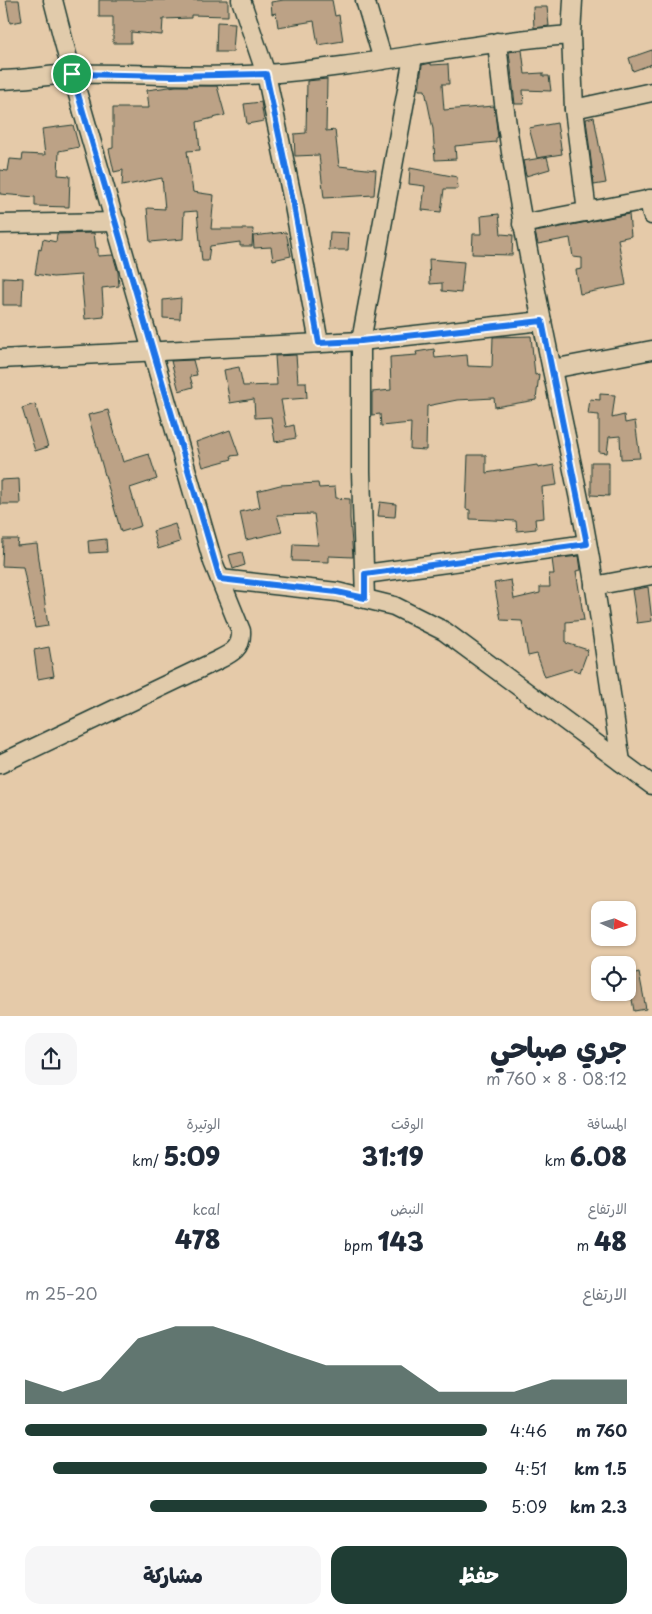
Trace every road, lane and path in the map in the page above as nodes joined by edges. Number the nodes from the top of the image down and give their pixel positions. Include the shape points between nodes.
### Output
1 (53, 0) edge
2 (241, 0) edge
3 (365, 0) edge
4 (573, 0) edge
5 (571, 35) junction
6 (497, 42) junction
7 (413, 56) junction
8 (383, 60) junction
9 (72, 74) junction
10 (266, 74) junction
11 (0, 80) edge
12 (652, 92) edge
13 (574, 109) junction
14 (651, 204) edge
15 (587, 212) junction
16 (116, 222) junction
17 (0, 224) edge
18 (522, 224) junction
19 (542, 321) junction
20 (361, 341) junction
21 (319, 343) junction
22 (652, 350) edge
23 (152, 352) junction
24 (0, 359) edge
25 (552, 369) junction
26 (587, 544) junction
27 (365, 574) junction
28 (652, 575) edge
29 (220, 579) junction
30 (594, 586) junction
31 (365, 598) junction
32 (621, 762) junction
33 (0, 764) edge
34 (652, 785) edge

1 - 9 street
2 - 10 street
3 - 8 street
4 - 5 street
5 - 6 street
5 - 13 street
6 - 7 street
6 - 18 street via 503,105
7 - 8 street
7 - 20 street
8 - 10 street
9 - 10 street
9 - 11 street
9 - 16 street
10 - 21 street
12 - 13 street
13 - 15 street
14 - 15 street
15 - 18 street
16 - 17 street
16 - 23 street
18 - 19 street
19 - 20 street
19 - 25 street
20 - 21 street
20 - 27 street
21 - 23 street
22 - 25 street
23 - 24 street
23 - 29 street
25 - 26 street
26 - 27 street
26 - 30 street
27 - 31 street
28 - 30 street
29 - 31 street
29 - 33 street via 241,632 237,649
30 - 32 street
31 - 32 street via 394,606 444,631
32 - 34 street

